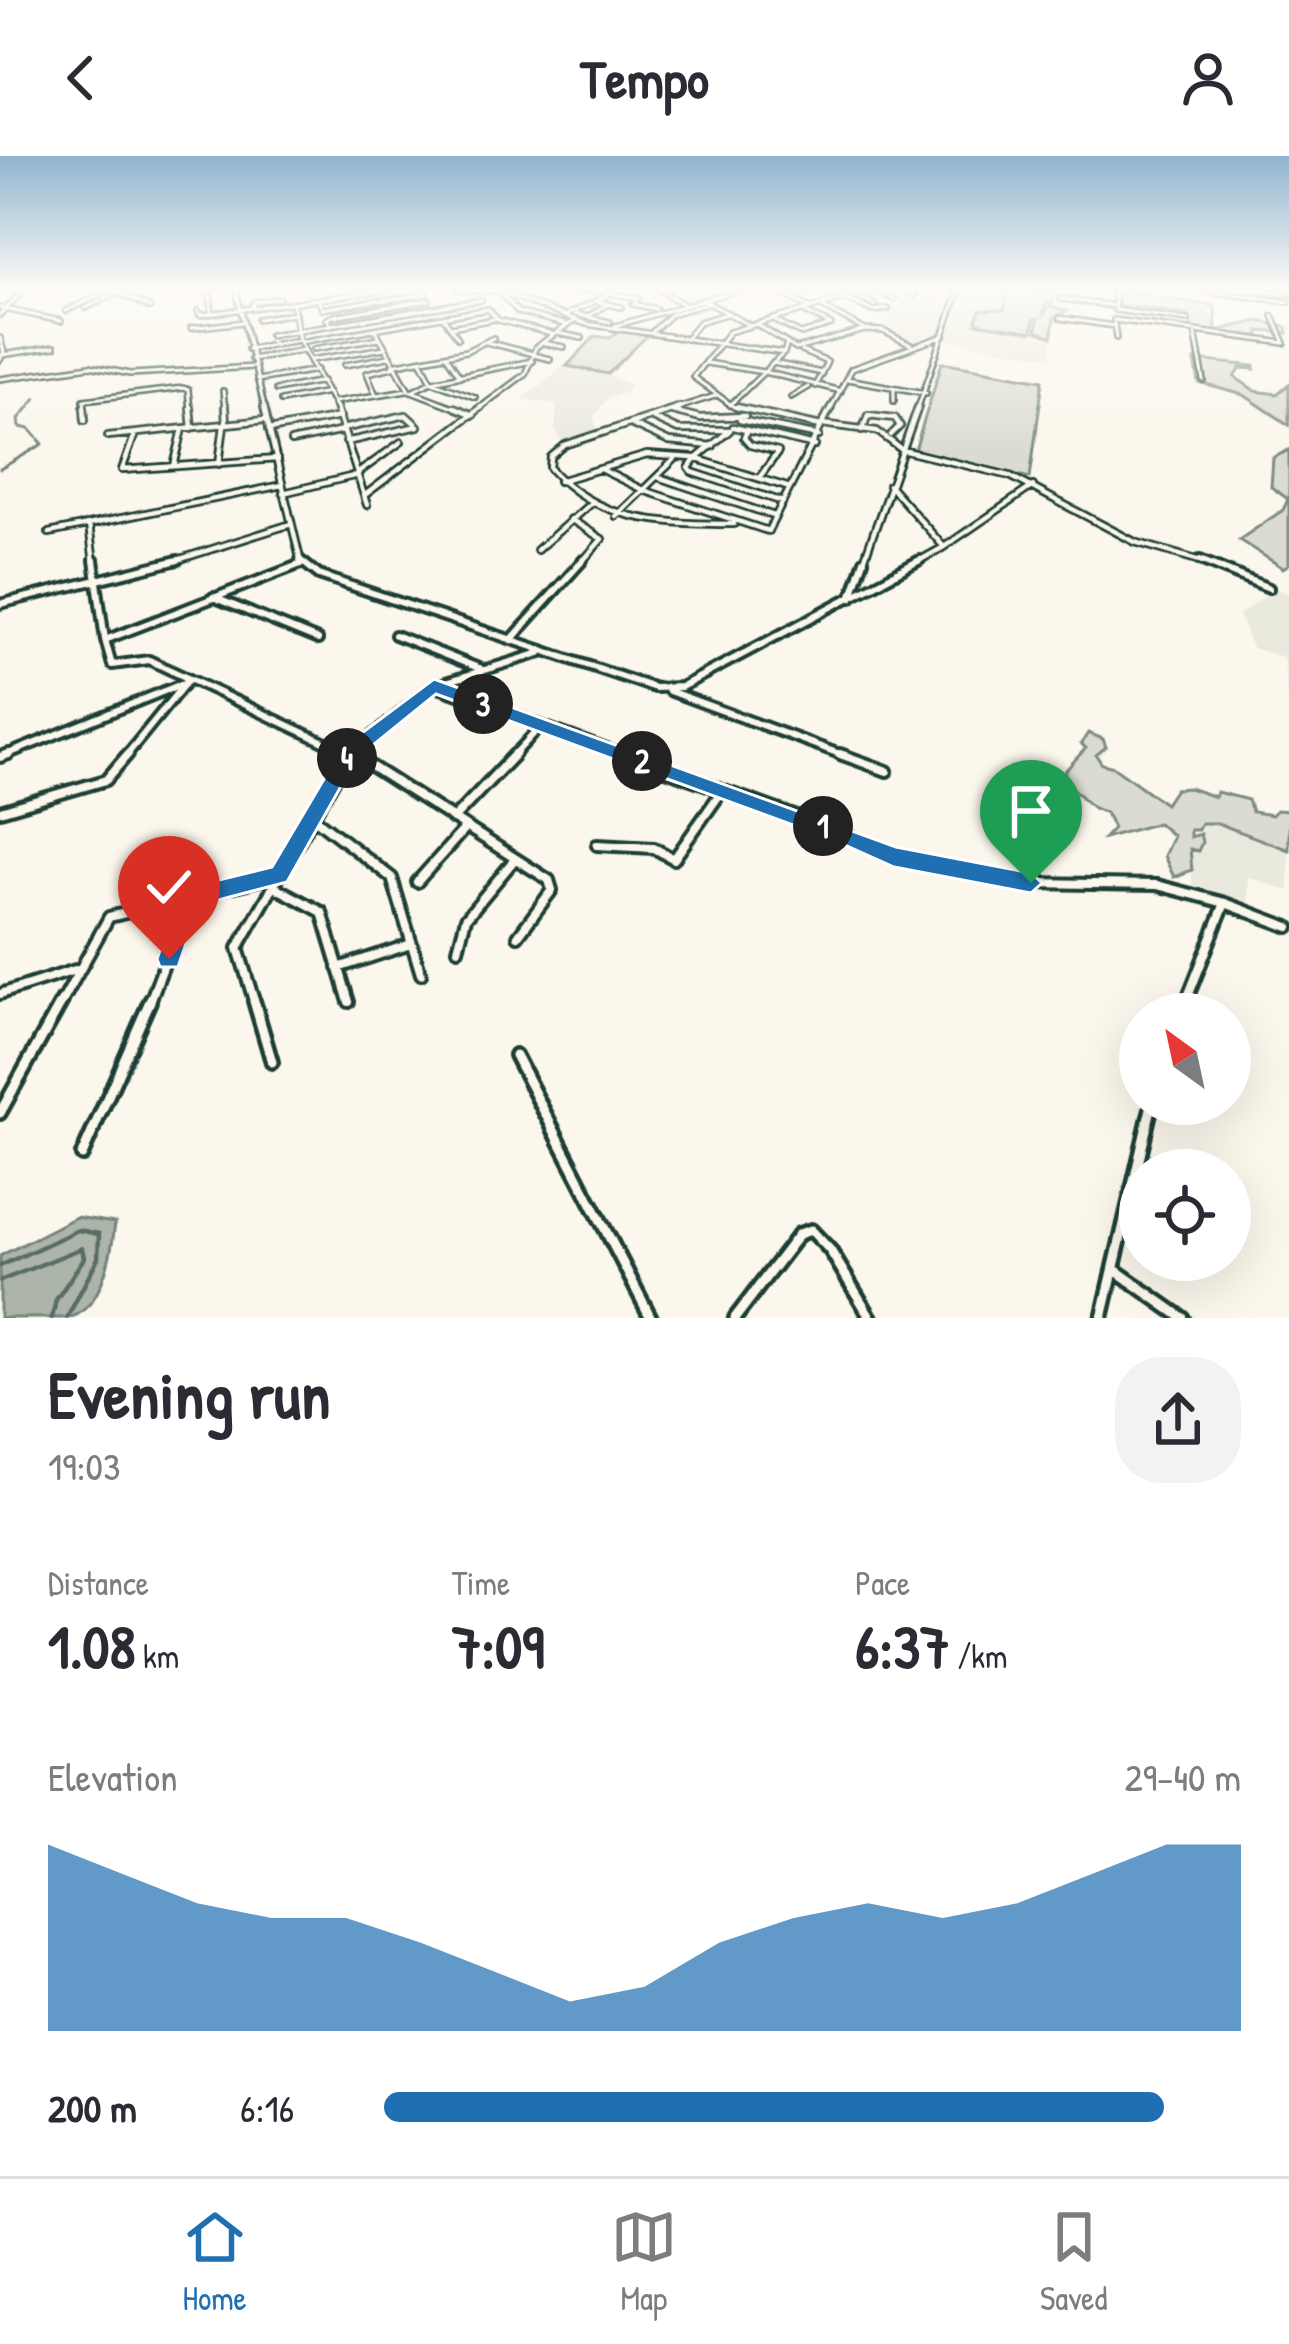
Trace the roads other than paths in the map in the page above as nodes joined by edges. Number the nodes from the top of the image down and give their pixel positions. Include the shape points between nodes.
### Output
1 (247, 344) edge
2 (279, 344) edge
3 (301, 344) edge
4 (342, 344) edge
5 (383, 344) edge
6 (479, 344) edge
7 (492, 344) edge
8 (542, 344) edge
9 (549, 344) edge
10 (718, 344) edge
11 (733, 344) edge
12 (787, 344) edge
13 (789, 344) edge
14 (814, 344) edge
15 (910, 344) edge
16 (919, 344) edge
17 (941, 344) edge
18 (1197, 344) edge
19 (914, 346) junction
20 (54, 347) dead end
21 (564, 347) dead end
22 (385, 348) junction
23 (248, 349) junction
24 (314, 349) dead end
25 (796, 349) junction
26 (304, 350) junction
27 (784, 352) junction
28 (1, 354) edge
29 (446, 356) junction
30 (388, 357) junction
31 (533, 357) junction
32 (251, 359) junction
33 (550, 359) dead end
34 (311, 360) junction
35 (421, 360) junction
36 (705, 363) junction
37 (773, 364) junction
38 (345, 365) dead end
39 (393, 366) junction
40 (254, 367) junction
41 (317, 370) junction
42 (764, 372) junction
43 (824, 373) junction
44 (460, 376) junction
45 (0, 379) edge
46 (847, 379) junction
47 (257, 380) junction
48 (323, 381) junction
49 (432, 381) junction
50 (1204, 381) dead end
51 (813, 385) junction
52 (895, 387) junction
53 (276, 390) dead end
54 (410, 390) junction
55 (223, 391) dead end
56 (841, 391) junction
57 (328, 392) junction
58 (926, 393) junction
59 (376, 395) junction
60 (715, 396) junction
61 (475, 397) dead end
62 (791, 398) dead end
63 (281, 401) dead end
64 (894, 401) dead end
65 (334, 403) junction
66 (730, 405) junction
67 (871, 405) dead end
68 (672, 411) junction
69 (873, 414) junction
70 (473, 415) junction
71 (745, 416) junction
72 (340, 417) junction
73 (650, 417) junction
74 (85, 420) dead end
75 (265, 420) junction
76 (225, 424) junction
77 (630, 424) junction
78 (822, 425) junction
79 (192, 428) junction
80 (731, 428) junction
81 (183, 429) junction
82 (268, 430) junction
83 (343, 430) junction
84 (747, 430) junction
85 (862, 430) junction
86 (135, 434) junction
87 (891, 435) junction
88 (108, 436) dead end
89 (819, 436) junction
90 (291, 442) dead end
91 (346, 442) junction
92 (401, 442) dead end
93 (712, 446) junction
94 (815, 446) junction
95 (902, 450) junction
96 (676, 458) junction
97 (695, 458) junction
98 (277, 459) junction
99 (220, 464) junction
100 (173, 466) junction
101 (598, 468) junction
102 (358, 474) junction
103 (658, 477) junction
104 (758, 478) junction
105 (559, 481) junction
106 (889, 485) junction
107 (1033, 486) junction
108 (790, 488) junction
109 (283, 489) junction
110 (644, 490) junction
111 (365, 495) junction
112 (592, 502) junction
113 (783, 502) junction
114 (367, 505) dead end
115 (616, 516) junction
116 (776, 517) junction
117 (570, 519) junction
118 (291, 524) junction
119 (743, 524) junction
120 (89, 525) junction
121 (50, 533) dead end
122 (944, 547) junction
123 (537, 550) dead end
124 (301, 564) junction
125 (94, 581) junction
126 (1269, 588) dead end
127 (213, 597) junction
128 (851, 598) junction
129 (0, 604) edge
130 (395, 635) dead end
131 (105, 640) junction
132 (318, 640) dead end
133 (511, 640) junction
134 (544, 652) junction
135 (481, 669) junction
136 (190, 680) junction
137 (434, 686) junction
138 (666, 690) junction
139 (541, 726) junction
140 (350, 752) junction
141 (0, 758) edge
142 (887, 771) dead end
143 (722, 791) junction
144 (0, 811) edge
145 (312, 816) junction
146 (454, 819) junction
147 (466, 827) junction
148 (597, 845) dead end
149 (515, 859) junction
150 (279, 875) junction
151 (417, 882) dead end
152 (273, 886) junction
153 (190, 896) junction
154 (1225, 903) junction
155 (1289, 927) edge
156 (518, 936) dead end
157 (410, 944) junction
158 (458, 949) dead end
159 (338, 968) junction
160 (78, 969) junction
161 (421, 974) dead end
162 (1189, 993) edge
163 (0, 994) edge
164 (349, 1002) dead end
165 (514, 1055) dead end
166 (272, 1062) dead end
167 (0, 1113) edge
168 (1147, 1125) edge
169 (82, 1155) dead end
170 (1114, 1270) junction
171 (651, 1318) edge
172 (735, 1318) edge
173 (871, 1318) edge
174 (1102, 1318) edge
175 (1184, 1318) edge

1 - 23 street
2 - 23 street
3 - 26 street
4 - 24 street
5 - 22 street
6 - 29 street
7 - 31 street
8 - 31 street
9 - 21 street
10 - 36 street
11 - 27 street
12 - 27 street
13 - 25 street
14 - 25 street
15 - 19 street
16 - 19 street
17 - 58 street
18 - 50 street
19 - 46 street via 854,367
20 - 28 street
22 - 30 street
22 - 34 street
23 - 32 street
25 - 27 street
25 - 43 street via 827,362
26 - 32 street
26 - 34 street
27 - 37 street
29 - 35 street
29 - 44 street
30 - 38 street
30 - 39 street
31 - 33 street
31 - 44 street
31 - 70 street via 525,374
32 - 40 street
34 - 41 street
35 - 39 street
35 - 49 street
36 - 42 street
36 - 60 street via 693,377
37 - 42 street
37 - 43 street
39 - 54 street
39 - 59 street via 367,373
40 - 45 street via 130,374 90,367
40 - 47 street
41 - 47 street
41 - 48 street
42 - 51 street
42 - 66 street
43 - 51 street
44 - 49 street
46 - 52 street
46 - 56 street
47 - 75 street
48 - 53 street
48 - 57 street
49 - 54 street
49 - 61 street
51 - 56 street
51 - 62 street
52 - 58 street
52 - 64 street
54 - 59 street
54 - 70 street
55 - 76 street
56 - 78 street
57 - 63 street
57 - 65 street
58 - 95 street
59 - 65 street
60 - 66 street
60 - 68 street
65 - 72 street
66 - 71 street
67 - 69 street
68 - 71 street
68 - 73 street
69 - 85 street
69 - 87 street via 896,418 900,426
70 - 111 street
71 - 78 street
71 - 80 street
71 - 89 street
72 - 82 street
72 - 83 street
73 - 77 street
73 - 80 street via 678,430
74 - 79 street via 85,400 183,388
75 - 76 street
75 - 82 street
76 - 79 street
76 - 99 street
77 - 93 street via 656,438
77 - 105 street via 555,452 550,468
78 - 85 street
78 - 89 street
79 - 81 street
80 - 84 street
80 - 93 street
81 - 86 street
81 - 100 street
82 - 98 street
83 - 90 street
83 - 91 street
83 - 91 street via 406,415 418,424
84 - 94 street
84 - 104 street via 750,445 778,452
85 - 87 street
86 - 88 street
86 - 100 street via 122,470
87 - 95 street
89 - 94 street
91 - 102 street
92 - 102 street
93 - 97 street
94 - 108 street
95 - 106 street
95 - 107 street
96 - 97 street
96 - 101 street via 639,455
96 - 103 street
97 - 104 street
97 - 113 street via 690,471
98 - 99 street
98 - 109 street
99 - 100 street
101 - 105 street
101 - 110 street
102 - 109 street
102 - 111 street
103 - 110 street
103 - 116 street
104 - 108 street
105 - 112 street
106 - 122 street
106 - 128 street
107 - 122 street
107 - 126 street via 1135,542
108 - 113 street
109 - 118 street
109 - 120 street
110 - 115 street
110 - 119 street
111 - 114 street
112 - 115 street
112 - 117 street
113 - 116 street
115 - 119 street
116 - 119 street via 766,532
117 - 123 street
117 - 133 street via 603,537
118 - 124 street
118 - 125 street
120 - 121 street
120 - 125 street
122 - 128 street
124 - 127 street
124 - 133 street
125 - 129 street
125 - 131 street
127 - 131 street
127 - 132 street
128 - 138 street
130 - 135 street
131 - 136 street via 113,666 149,660
133 - 134 street
134 - 135 street
134 - 138 street
135 - 137 street
136 - 140 street
136 - 141 street
136 - 144 street via 106,780
137 - 139 street
137 - 140 street
138 - 142 street
139 - 143 street
139 - 146 street
140 - 145 street
140 - 146 street
143 - 148 street via 674,859 653,848
143 - 154 street via 894,857 1031,883 1157,885
145 - 150 street
145 - 157 street via 392,878
146 - 147 street
147 - 149 street
147 - 151 street
149 - 156 street via 553,885
149 - 158 street via 466,918
150 - 152 street
150 - 153 street
152 - 159 street via 319,908
152 - 166 street via 237,952
153 - 160 street via 109,917
153 - 169 street
154 - 155 street
154 - 162 street
157 - 159 street
157 - 161 street
159 - 164 street
160 - 163 street
160 - 167 street
165 - 171 street
168 - 170 street
170 - 174 street
170 - 175 street
172 - 173 street via 811,1230

